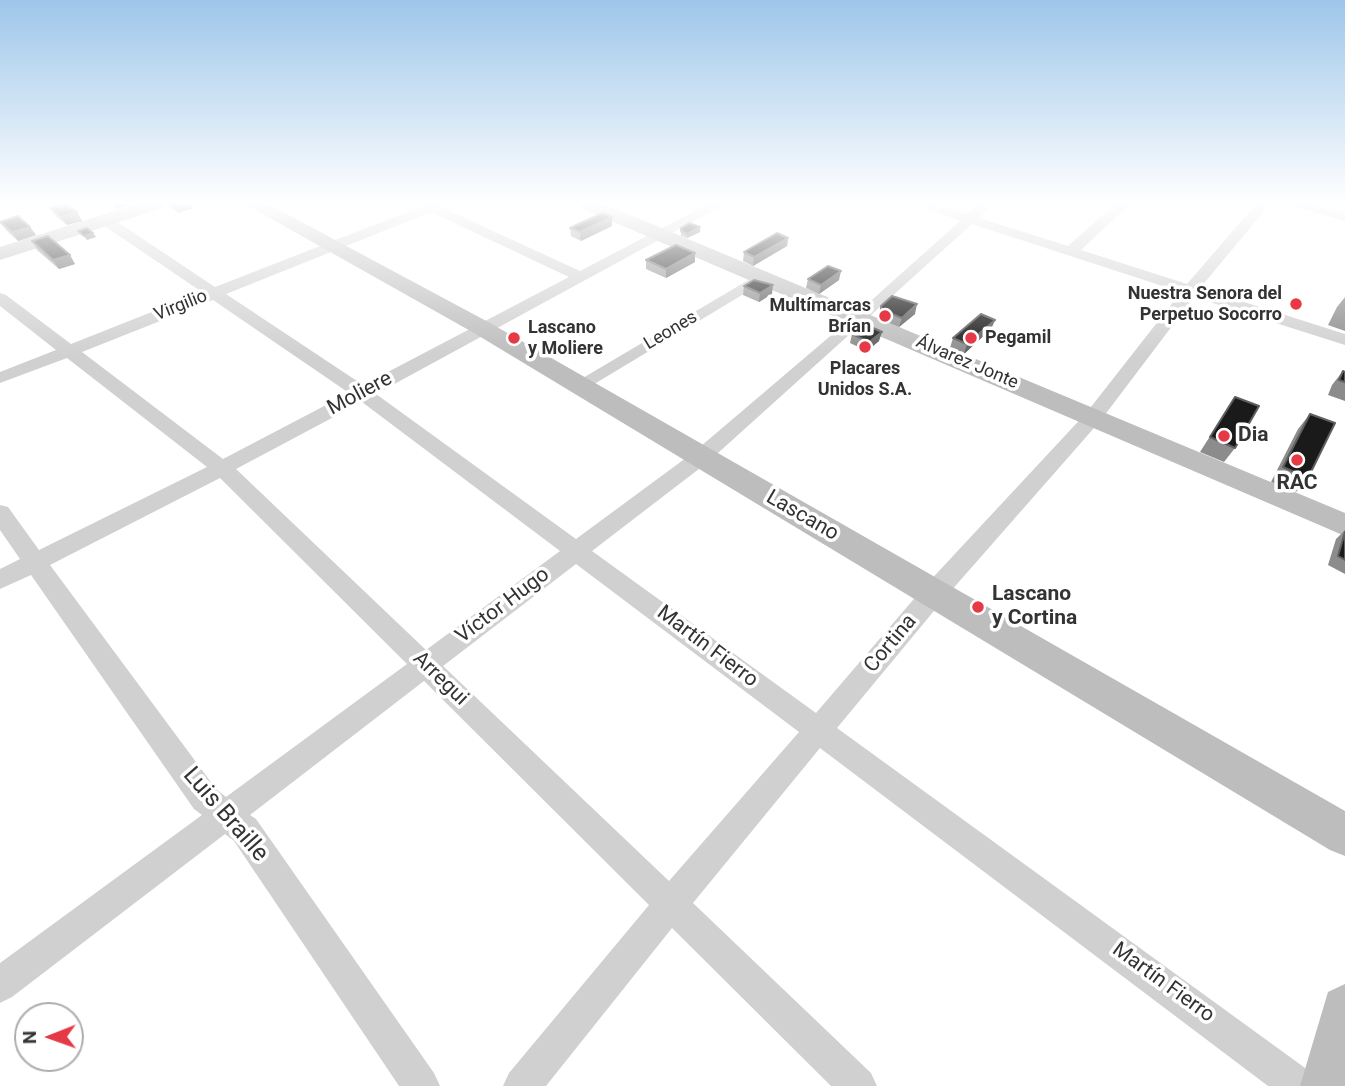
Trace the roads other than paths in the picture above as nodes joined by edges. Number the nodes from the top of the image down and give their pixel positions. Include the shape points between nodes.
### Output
1 (156, 255) edge
2 (309, 255) edge
3 (347, 255) edge
4 (535, 255) edge
5 (623, 255) edge
6 (710, 255) edge
7 (930, 255) edge
8 (1078, 255) edge
9 (1220, 255) edge
10 (581, 277) junction
11 (762, 277) junction
12 (1190, 291) junction
13 (213, 293) junction
14 (0, 298) edge
15 (861, 318) junction
16 (482, 328) junction
17 (1345, 340) edge
18 (69, 351) junction
19 (0, 378) edge
20 (580, 385) junction
21 (362, 393) junction
22 (1094, 416) junction
23 (701, 457) junction
24 (222, 468) junction
25 (0, 513) edge
26 (1345, 524) edge
27 (577, 551) junction
28 (34, 563) junction
29 (0, 580) edge
30 (934, 593) junction
31 (425, 665) junction
32 (820, 731) junction
33 (225, 817) junction
34 (1345, 835) edge
35 (671, 904) junction
36 (0, 985) edge
37 (1345, 1009) edge
38 (421, 1086) edge
39 (522, 1086) edge
40 (858, 1086) edge
41 (1299, 1086) edge
42 (1326, 1086) edge

1 - 13 street, Martín Fierro
2 - 13 street, Virgilio
3 - 16 street, Lascano
4 - 10 street
5 - 10 street, Moliere
6 - 11 street, Álvarez Jonte
7 - 15 street, Víctor Hugo
8 - 12 street
9 - 12 street, Cortina
10 - 16 street, Moliere
11 - 15 street, Álvarez Jonte
11 - 20 street, Leones
12 - 17 street
12 - 22 street, Cortina
13 - 18 street, Virgilio
13 - 21 street, Martín Fierro
14 - 18 street, Arregui
15 - 22 street, Álvarez Jonte
15 - 23 street, Víctor Hugo
16 - 20 street, Lascano
16 - 21 street, Moliere
18 - 19 street, Virgilio
18 - 24 street, Arregui
20 - 23 street, Lascano
21 - 24 street, Moliere
21 - 27 street, Martín Fierro
22 - 26 street, Álvarez Jonte
22 - 30 street, Cortina
23 - 27 street, Víctor Hugo
23 - 30 street, Lascano
24 - 28 street, Moliere
24 - 31 street, Arregui
25 - 28 street, Luis Braille
27 - 31 street, Víctor Hugo
27 - 32 street, Martín Fierro
28 - 29 street, Moliere
28 - 33 street, Luis Braille via 205,799
30 - 32 street, Cortina
30 - 34 street, Lascano
31 - 33 street, Víctor Hugo
31 - 35 street, Arregui
32 - 35 street, Cortina
32 - 41 street, Martín Fierro
33 - 36 street, Víctor Hugo
33 - 38 street, Luis Braille via 245,831
35 - 39 street, Cortina
35 - 40 street, Arregui
37 - 42 street

